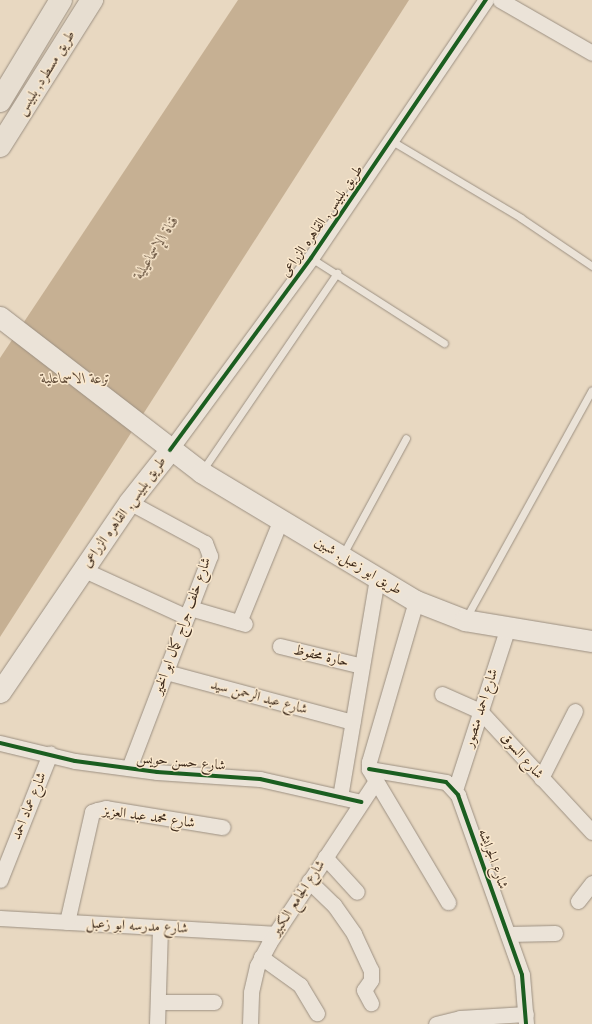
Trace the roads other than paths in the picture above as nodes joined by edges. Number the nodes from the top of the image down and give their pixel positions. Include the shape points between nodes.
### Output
1 (62, 0) edge
2 (92, 0) edge
3 (486, 0) edge
4 (500, 0) edge
5 (592, 53) edge
6 (0, 101) edge
7 (392, 140) junction
8 (0, 146) edge
9 (311, 258) junction
10 (592, 266) edge
11 (337, 273) junction
12 (4, 320) edge
13 (444, 343) dead end
14 (592, 390) edge
15 (406, 438) dead end
16 (170, 450) junction
17 (201, 472) junction
18 (129, 502) junction
19 (281, 519) junction
20 (341, 558) junction
21 (82, 570) junction
22 (377, 579) junction
23 (416, 601) junction
24 (189, 612) junction
25 (465, 620) junction
26 (508, 627) junction
27 (592, 641) edge
28 (280, 646) dead end
29 (362, 666) junction
30 (166, 672) junction
31 (0, 692) edge
32 (442, 694) dead end
33 (480, 711) junction
34 (575, 711) dead end
35 (352, 722) junction
36 (0, 743) edge
37 (50, 754) junction
38 (129, 768) junction
39 (372, 775) junction
40 (541, 778) junction
41 (455, 790) junction
42 (340, 797) junction
43 (361, 802) junction
44 (222, 827) dead end
45 (592, 832) edge
46 (325, 857) junction
47 (0, 880) edge
48 (309, 881) junction
49 (592, 883) edge
50 (357, 892) dead end
51 (578, 901) dead end
52 (448, 902) dead end
53 (0, 918) edge
54 (67, 922) junction
55 (160, 927) junction
56 (554, 933) dead end
57 (274, 934) junction
58 (508, 934) junction
59 (262, 957) junction
60 (158, 1002) junction
61 (214, 1002) dead end
62 (371, 1003) dead end
63 (317, 1013) dead end
64 (526, 1019) edge
65 (157, 1024) edge
66 (250, 1024) edge
67 (436, 1024) edge

1 - 6 main road, طريق مسطرد, بلبيس
2 - 8 main road, طريق مسطرد, بلبيس
3 - 7 street, طريق بلبيس, القاهره الزراعى
4 - 5 street
7 - 9 street, طريق بلبيس, القاهره الزراعى
7 - 10 lane via 521,218
9 - 11 lane
9 - 16 street, طريق بلبيس, القاهره الزراعى
11 - 13 lane
11 - 17 lane
12 - 16 main road, طريق ابو زعبل, شبين via 149,431
14 - 25 lane
15 - 20 lane
16 - 17 main road, طريق ابو زعبل, شبين
16 - 18 main road, طريق بلبيس, القاهره الزراعى
17 - 19 main road, طريق ابو زعبل, شبين
18 - 21 main road, طريق بلبيس, القاهره الزراعى
18 - 24 street, شارع خلف جراج كمال ابو الخير via 201,540 208,547 210,556
19 - 20 main road, طريق ابو زعبل, شبين
19 - 24 street via 242,623
20 - 22 main road, طريق ابو زعبل, شبين
21 - 24 street
21 - 31 main road, طريق بلبيس, القاهره الزراعى
22 - 23 main road, طريق ابو زعبل, شبين
22 - 29 street
23 - 25 main road, طريق ابو زعبل, شبين
23 - 39 street via 369,762
24 - 30 street, شارع خلف جراج كمال ابو الخير
25 - 26 main road, طريق ابو زعبل, شبين
26 - 27 main road, طريق ابو زعبل, شبين
26 - 33 street, شارع احمد منصور
28 - 29 street, حارة محفوظ
29 - 35 street
30 - 35 street, شارع عبد الرحمن سيد
30 - 38 street, شارع خلف جراج كمال ابو الخير
32 - 33 street, شارع السوق
33 - 40 street, شارع السوق
33 - 41 street, شارع احمد منصور
34 - 40 street
35 - 42 street
36 - 37 street, شارع حسن حويس
37 - 38 street, شارع حسن حويس
37 - 47 street, شارع عماد احمد
38 - 42 street, شارع حسن حويس via 260,779
39 - 41 street via 446,782
39 - 43 street, شارع الجامع الكبير
39 - 52 street
40 - 45 street, شارع السوق
41 - 58 street, شارع الجرايشه
42 - 43 street, شارع حسن حويس
43 - 46 street, شارع الجامع الكبير
44 - 54 street, شارع محمد عبد العزيز via 106,808 92,812
46 - 48 street, شارع الجامع الكبير
46 - 50 street
48 - 57 street, شارع الجامع الكبير
48 - 62 street via 334,905 354,934 371,970 371,980 364,990
49 - 51 street
53 - 54 street, شارع مدرسه ابو زعبل
54 - 55 street, شارع مدرسه ابو زعبل
55 - 57 street, شارع مدرسه ابو زعبل
55 - 60 street
56 - 58 street
57 - 59 street, شارع الجامع الكبير
58 - 64 street, شارع الجرايشه via 522,975
59 - 63 street via 300,985
59 - 66 street, شارع الجامع الكبير via 251,992
60 - 61 street
60 - 65 street
64 - 67 street via 460,1018

